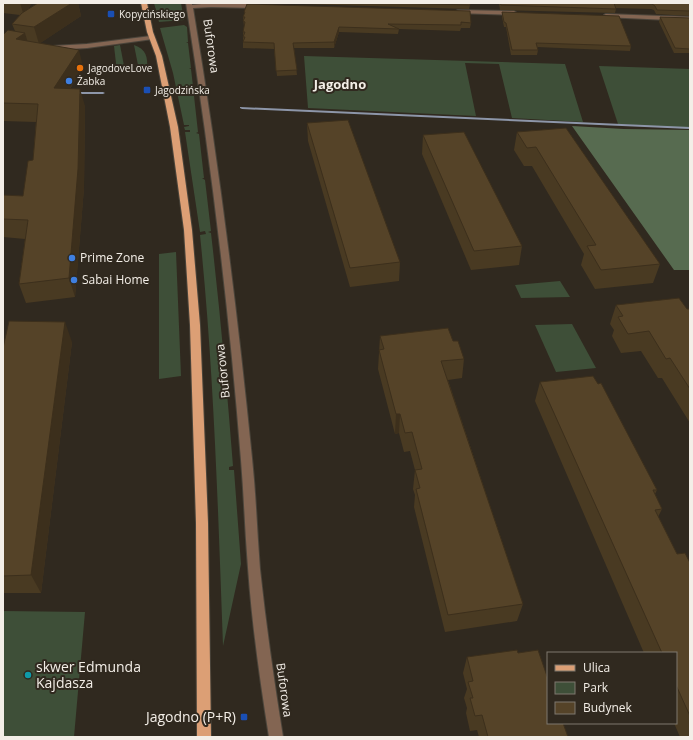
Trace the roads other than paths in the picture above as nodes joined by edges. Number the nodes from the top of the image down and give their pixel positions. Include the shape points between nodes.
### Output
1 (144, 3) edge
2 (190, 5) edge
3 (265, 6) edge
4 (452, 12) edge
5 (520, 14) edge
6 (597, 16) edge
7 (690, 19) edge
8 (151, 38) junction
9 (41, 47) edge
10 (204, 737) edge
11 (276, 737) edge

1 - 8 main road, Buforowa
2 - 3 street
2 - 11 street, Buforowa via 234,332 247,461 254,569
4 - 5 street
6 - 7 street
8 - 9 street via 73,47
8 - 10 main road, Buforowa via 158,56 174,127 188,230 195,325 202,523

